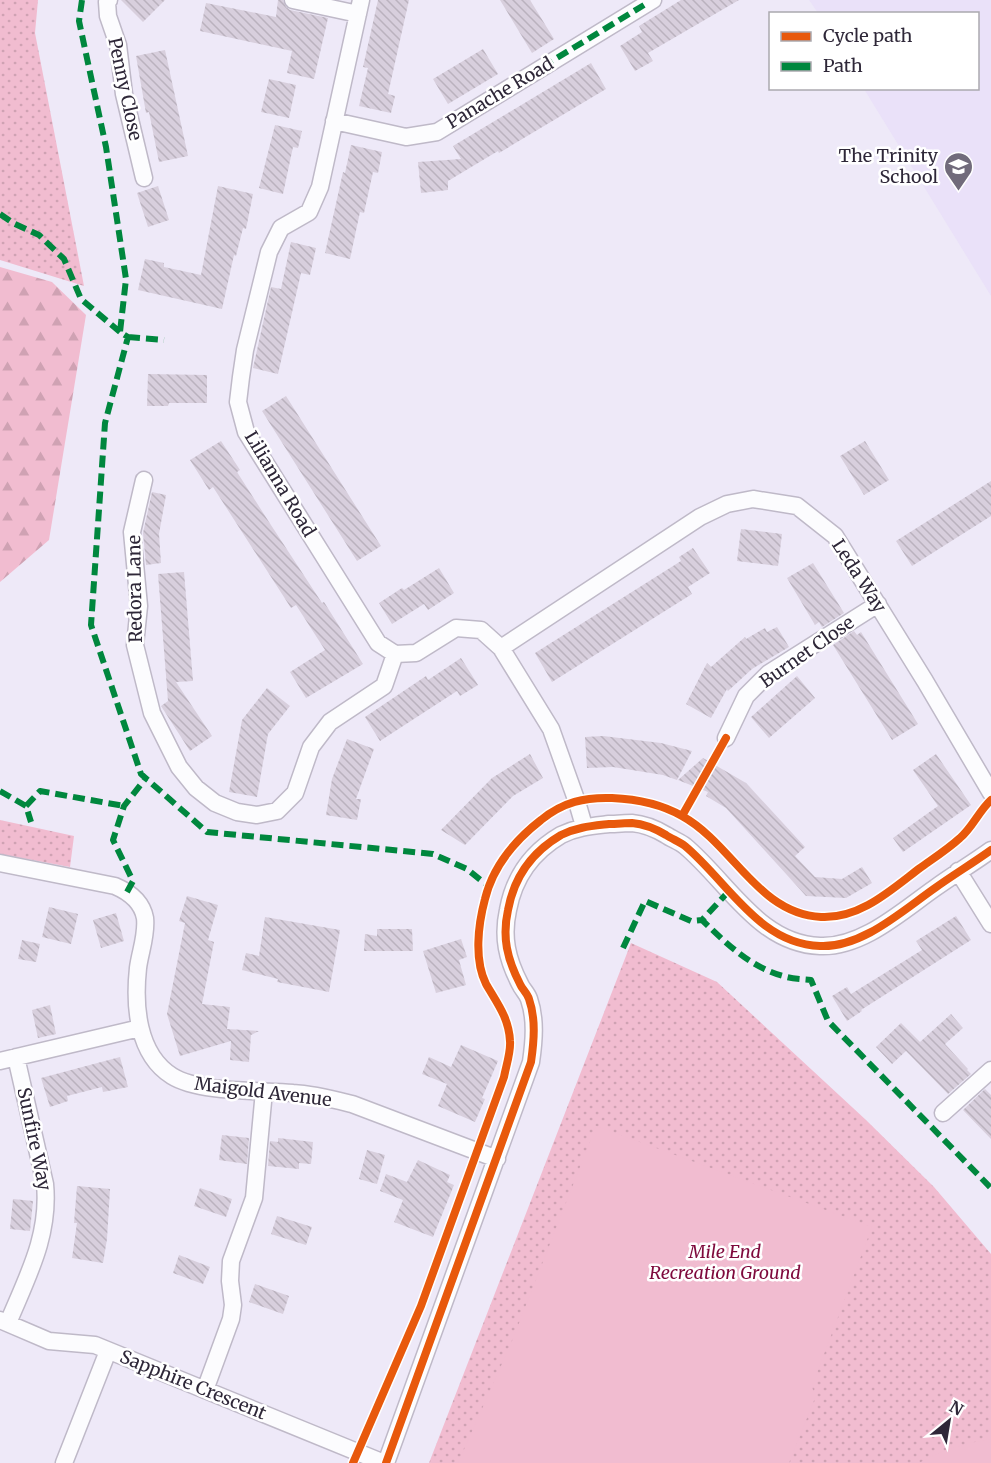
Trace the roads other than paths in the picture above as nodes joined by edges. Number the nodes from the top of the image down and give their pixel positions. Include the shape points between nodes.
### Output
1 (109, 0) edge
2 (292, 0) edge
3 (653, 0) edge
4 (360, 7) edge
5 (334, 121) junction
6 (144, 178) dead end
7 (144, 480) dead end
8 (878, 604) junction
9 (501, 648) junction
10 (395, 654) junction
11 (726, 738) dead end
12 (991, 793) edge
13 (584, 826) junction
14 (991, 850) edge
15 (0, 863) edge
16 (958, 871) junction
17 (991, 924) edge
18 (140, 1028) junction
19 (8, 1059) edge
20 (991, 1070) edge
21 (264, 1091) junction
22 (944, 1113) dead end
23 (497, 1159) junction
24 (4, 1322) edge
25 (108, 1351) junction
26 (205, 1390) junction
27 (64, 1463) edge
28 (385, 1463) edge

1 - 6 street, Penny Close via 108,16 118,45 124,94
2 - 4 street
3 - 5 street, Panache Road via 437,132 406,137
4 - 5 street, Lilianna Road
5 - 10 street, Lilianna Road via 320,187 309,212 281,228 268,252 245,350 238,402 246,432 378,643
7 - 10 street, Redora Lane via 132,532 139,606 135,645 152,713 179,767 214,802 257,815 277,810 295,794 311,747 330,722 384,686
8 - 9 street, Leda Way via 835,536 797,506 753,499 727,504 700,517
8 - 11 street, Burnet Close via 769,673 746,696
8 - 12 street, Leda Way
9 - 10 street via 481,630 456,628 416,653
9 - 13 street via 551,729
13 - 16 street via 633,823 656,829 684,845 761,922 783,938 802,945 839,945 857,939 913,905
13 - 23 street via 550,842 535,855 510,898 504,933 506,952 528,997 534,1044 526,1080
14 - 16 street
15 - 18 street, Maigold Avenue via 115,886 133,896 145,919 137,989
16 - 17 street
18 - 19 street
18 - 21 street, Maigold Avenue via 151,1055 164,1071 178,1079 196,1086
19 - 24 street, Sunfire Way via 45,1184 46,1201 43,1236
20 - 22 street
21 - 23 street, Maigold Avenue via 351,1104
21 - 26 street via 254,1198 231,1261 232,1312
23 - 28 street
24 - 25 street, Sapphire Crescent via 49,1341 95,1345
25 - 26 street, Sapphire Crescent
25 - 27 street
26 - 28 street, Sapphire Crescent

